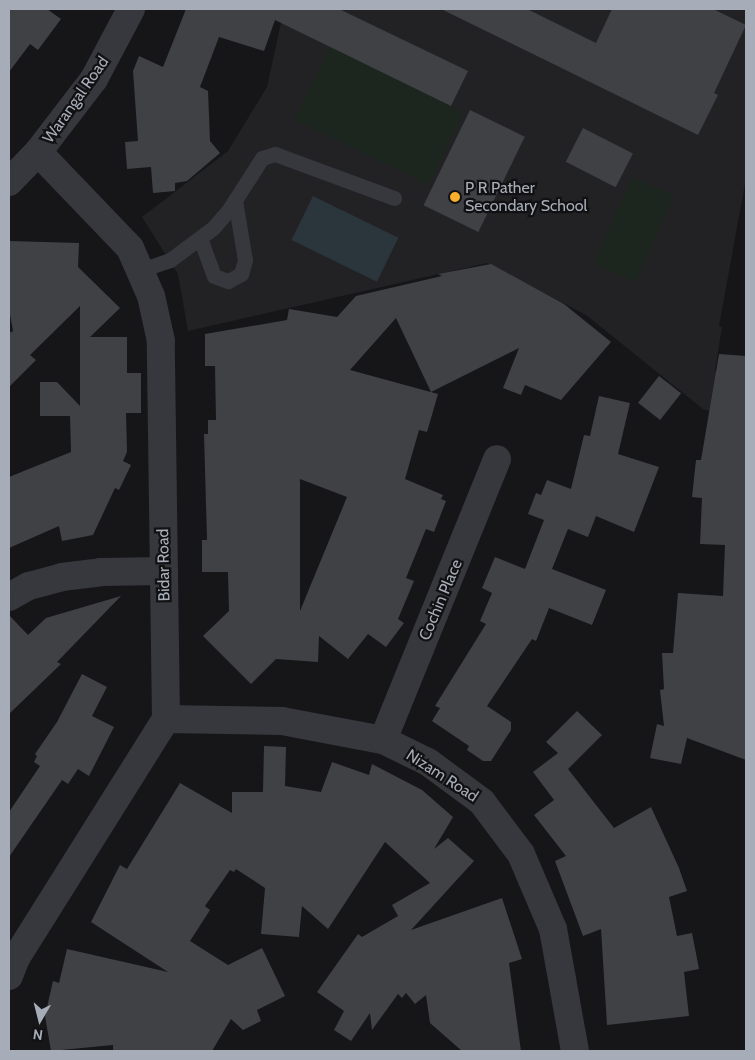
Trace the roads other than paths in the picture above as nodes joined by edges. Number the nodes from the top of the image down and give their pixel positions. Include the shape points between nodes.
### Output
1 (131, 9) edge
2 (38, 152) junction
3 (9, 182) edge
4 (394, 198) dead end
5 (235, 200) junction
6 (200, 238) junction
7 (141, 270) junction
8 (497, 459) dead end
9 (164, 571) junction
10 (9, 597) edge
11 (166, 719) junction
12 (383, 740) junction
13 (9, 976) edge
14 (575, 1051) edge

1 - 2 street, Warangal Road via 94,79
2 - 3 street, Warangal Road
2 - 7 street, Bidar Road via 130,248
4 - 5 lane via 275,154 262,158
5 - 6 lane
5 - 6 lane via 245,260 241,274 228,280 214,276
6 - 7 lane via 170,260
7 - 9 street, Bidar Road via 161,341
8 - 12 street, Cochin Place
9 - 10 street via 100,572 62,578 29,586
9 - 11 street, Bidar Road
11 - 12 street, Nizam Road via 282,721
11 - 13 street via 16,958
12 - 14 street, Nizam Road via 428,762 482,802 521,854 553,929

